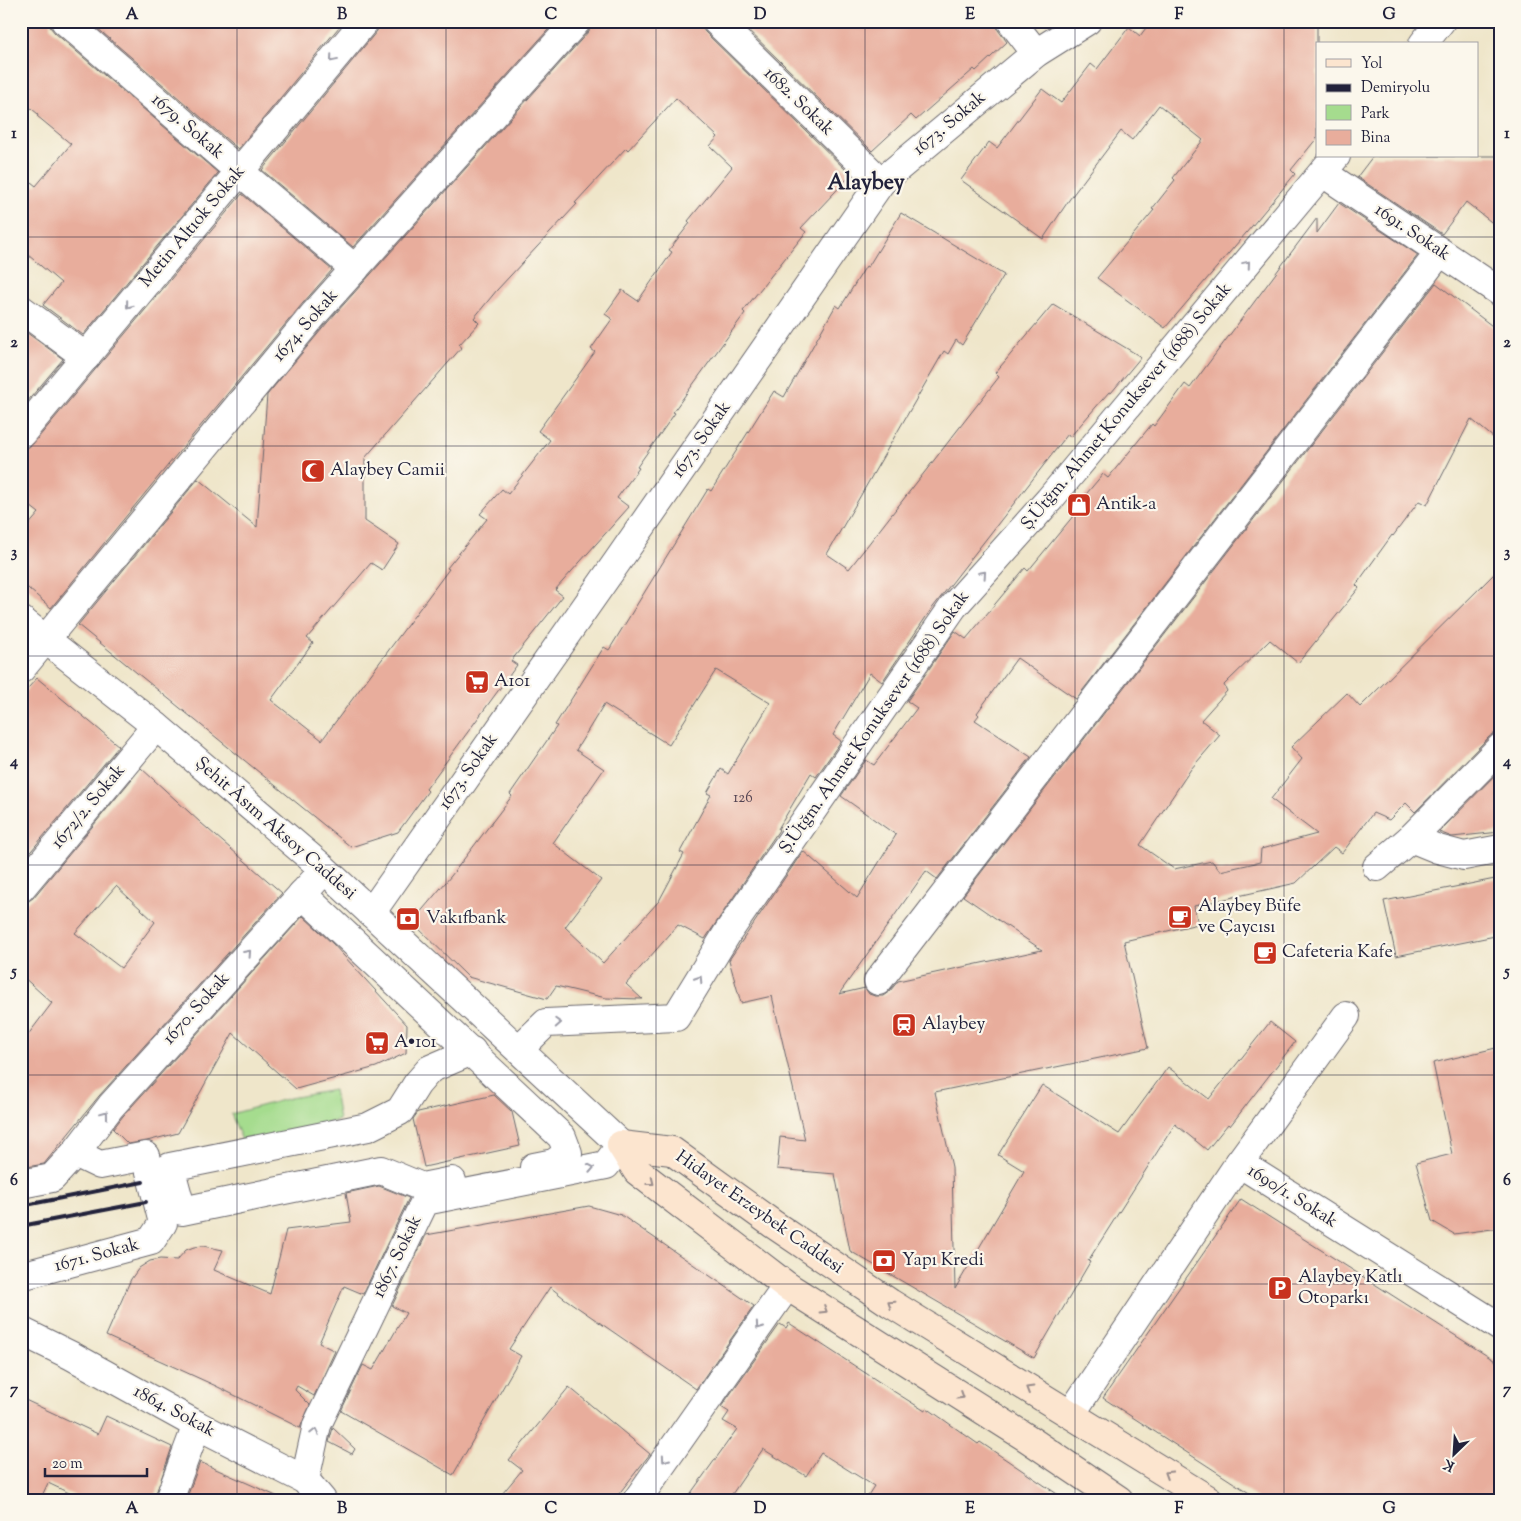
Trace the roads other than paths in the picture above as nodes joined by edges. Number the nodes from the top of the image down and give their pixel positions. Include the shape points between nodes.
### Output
1 (65, 21) edge
2 (365, 21) edge
3 (577, 21) edge
4 (716, 21) edge
5 (1011, 21) edge
6 (1087, 21) edge
7 (1441, 21) edge
8 (1425, 42) edge
9 (1036, 53) junction
10 (1330, 165) edge
11 (239, 172) junction
12 (880, 182) junction
13 (1440, 252) junction
14 (355, 269) junction
15 (1500, 292) edge
16 (21, 309) edge
17 (86, 358) junction
18 (21, 434) edge
19 (21, 620) edge
20 (46, 639) junction
21 (21, 669) edge
22 (156, 726) junction
23 (1500, 748) edge
24 (1411, 838) junction
25 (1500, 849) edge
26 (1377, 867) dead end
27 (324, 869) junction
28 (21, 888) edge
29 (302, 894) junction
30 (371, 913) junction
31 (878, 981) dead end
32 (1346, 1016) dead end
33 (519, 1048) junction
34 (472, 1051) junction
35 (621, 1145) junction
36 (75, 1152) junction
37 (1239, 1163) junction
38 (21, 1184) edge
39 (21, 1276) edge
40 (787, 1286) junction
41 (1500, 1327) edge
42 (21, 1331) edge
43 (1071, 1414) junction
44 (197, 1425) junction
45 (313, 1490) edge
46 (169, 1500) edge
47 (637, 1500) edge
48 (1119, 1500) edge
49 (1209, 1500) edge

1 - 11 street, 1679. Sokak
2 -> 11 street, Metin Altıok Sokak
3 - 14 street, 1674. Sokak
4 - 12 street, 1682. Sokak
5 - 9 street
6 - 9 street, 1673. Sokak
7 - 8 street
9 - 12 street, 1673. Sokak
10 - 13 street, 1691. Sokak
33 -> 10 street, Ş.Ütğm. Ahmet Konuksever (1688) Sokak via 546,1023 676,1017 728,932 953,608 1049,500
11 - 14 street, 1679. Sokak
11 -> 17 street, Metin Altıok Sokak
12 - 30 street, 1673. Sokak
13 - 15 street, 1691. Sokak
13 - 31 street
14 - 20 street, 1674. Sokak
16 - 17 street
17 - 18 street, Metin Altıok Sokak
19 - 20 street, Şehit Âsım Aksoy Caddesi
20 - 21 street, 1674. Sokak
20 - 22 street, Şehit Âsım Aksoy Caddesi
22 - 27 street, Şehit Âsım Aksoy Caddesi
22 - 28 street, 1672/2. Sokak
23 - 24 street
24 - 25 street via 1464,856
24 - 26 street
27 - 29 street, 1670. Sokak
27 - 30 street, Şehit Âsım Aksoy Caddesi
29 - 34 street
36 -> 29 street, 1670. Sokak via 110,1106
30 - 33 street, Şehit Âsım Aksoy Caddesi
32 - 37 street
33 - 35 street, Şehit Âsım Aksoy Caddesi
34 - 34 street via 562,1137 568,1153 554,1163 422,1187 381,1170 182,1212 170,1167 368,1127 400,1111 430,1069
35 -> 40 main road, Hidayet Erzeybek Caddesi via 637,1171
43 -> 35 main road, Hidayet Erzeybek Caddesi via 890,1303 672,1151
45 -> 35 street, 1867. Sokak via 317,1425 425,1201 606,1165
36 - 38 street via 52,1178
36 - 39 street, 1671. Sokak via 100,1165 146,1156 163,1223 151,1241
37 - 41 street, 1690/1. Sokak
37 - 43 street, 1690/1. Sokak
40 -> 47 street
40 -> 48 main road, Hidayet Erzeybek Caddesi
42 - 44 street, 1864. Sokak
49 -> 43 main road, Hidayet Erzeybek Caddesi
44 - 45 street, 1864. Sokak
44 - 46 street

